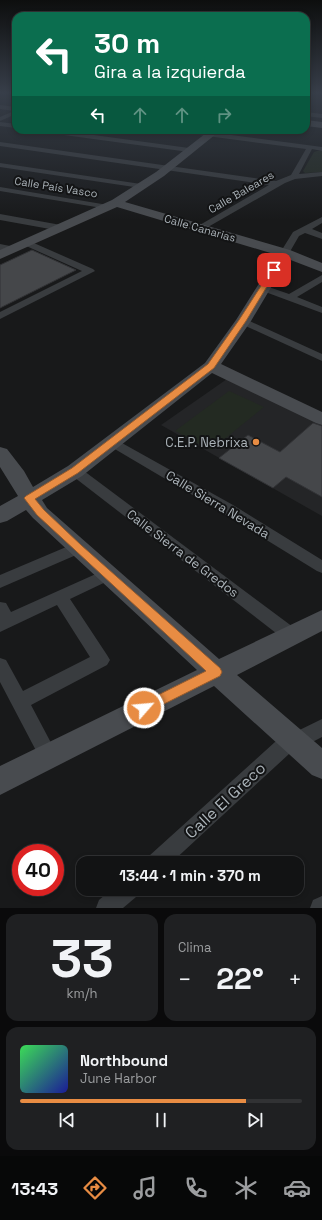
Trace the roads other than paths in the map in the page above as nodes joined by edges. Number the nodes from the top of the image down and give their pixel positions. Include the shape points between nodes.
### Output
1 (81, 135) edge
2 (209, 135) edge
3 (235, 135) edge
4 (0, 144) edge
5 (310, 147) junction
6 (322, 149) edge
7 (189, 150) junction
8 (0, 165) edge
9 (168, 168) junction
10 (322, 174) edge
11 (294, 177) junction
12 (278, 184) junction
13 (141, 186) junction
14 (0, 189) edge
15 (112, 205) junction
16 (0, 217) edge
17 (322, 220) edge
18 (61, 228) junction
19 (201, 228) junction
20 (304, 229) junction
21 (322, 236) edge
22 (27, 243) junction
23 (0, 247) edge
24 (12, 249) junction
25 (285, 253) junction
26 (0, 255) edge
27 (322, 268) edge
28 (322, 278) edge
29 (263, 288) junction
30 (290, 297) junction
31 (322, 310) edge
32 (0, 316) edge
33 (243, 321) junction
34 (322, 358) edge
35 (211, 366) junction
36 (322, 419) edge
37 (113, 442) junction
38 (0, 452) edge
39 (75, 470) junction
40 (29, 498) junction
41 (0, 516) edge
42 (78, 548) junction
43 (322, 567) edge
44 (107, 574) junction
45 (0, 582) edge
46 (60, 597) junction
47 (2, 618) edge
48 (322, 620) edge
49 (291, 635) junction
50 (0, 664) edge
51 (216, 672) junction
52 (20, 702) junction
53 (322, 727) edge
54 (296, 742) junction
55 (49, 756) junction
56 (322, 766) edge
57 (0, 781) edge
58 (164, 856) edge
59 (120, 896) edge
60 (107, 908) edge

1 - 7 street
2 - 7 street
3 - 5 street
4 - 9 street
5 - 6 street
5 - 11 street
7 - 9 street
8 - 13 street
9 - 12 street
9 - 13 street
10 - 11 street, Calle Baleares
11 - 12 street, Calle Baleares
12 - 19 street, Calle Baleares
13 - 15 street
14 - 15 street, Calle País Vasco
15 - 18 street
15 - 19 street, Calle Canarias
16 - 18 street
17 - 20 street
18 - 22 street
19 - 25 street, Calle Canarias
20 - 21 street
20 - 25 street via 296,234
22 - 24 street
22 - 32 street via 90,271
23 - 24 street
24 - 26 street
25 - 27 street, Calle Canarias
25 - 29 street
28 - 30 street
29 - 30 street
29 - 33 street
30 - 31 street
33 - 34 street
33 - 35 street
35 - 36 street
35 - 37 street
37 - 39 street
37 - 43 street, Calle Sierra Nevada
38 - 40 street
39 - 40 street
39 - 49 street, Calle Sierra de Gredos
40 - 41 street
40 - 42 street via 40,513
42 - 44 street
42 - 45 street
44 - 46 street
44 - 51 street
46 - 47 street
46 - 52 street via 101,660
48 - 49 street
49 - 51 street
50 - 52 street
51 - 54 street
51 - 55 street
52 - 55 street
53 - 54 street, Calle El Greco
54 - 56 street
54 - 58 street, Calle El Greco via 282,748
55 - 57 street
59 - 60 street

